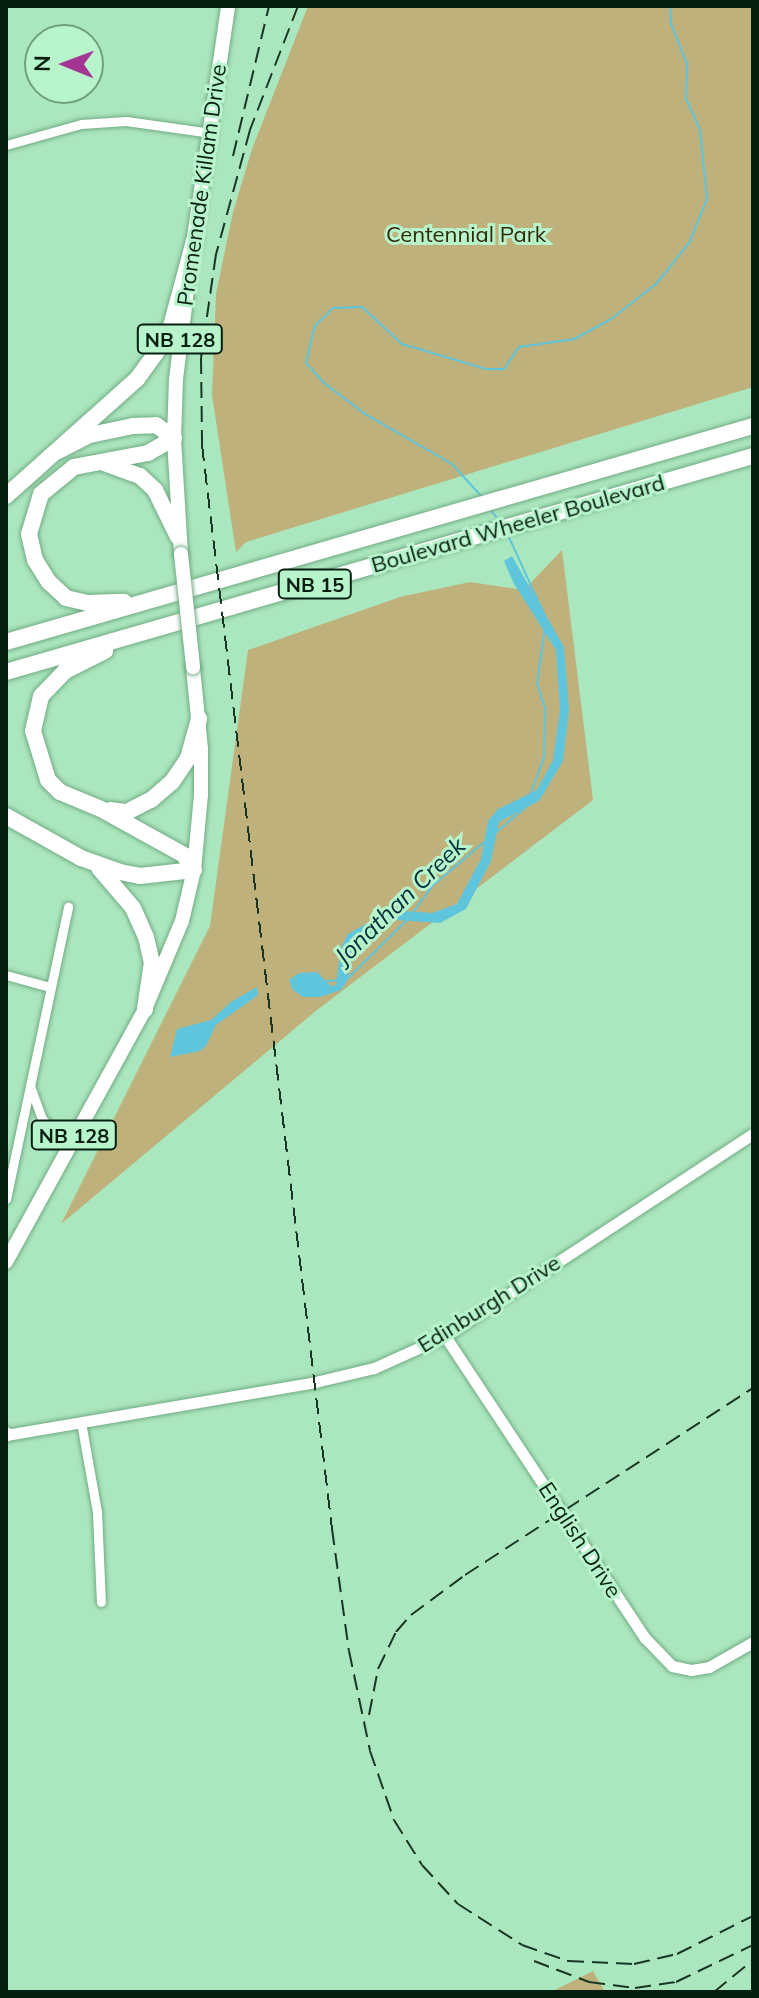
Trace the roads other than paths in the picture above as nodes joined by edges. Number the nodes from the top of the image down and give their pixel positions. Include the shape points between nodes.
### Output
1 (228, 6) edge
2 (211, 133) junction
3 (6, 145) edge
4 (194, 241) junction
5 (753, 426) edge
6 (174, 438) junction
7 (58, 451) junction
8 (753, 456) edge
9 (99, 462) junction
10 (6, 496) edge
11 (178, 537) junction
12 (149, 601) junction
13 (132, 637) junction
14 (6, 642) edge
15 (6, 672) edge
16 (199, 719) junction
17 (101, 809) junction
18 (6, 816) edge
19 (95, 864) junction
20 (194, 870) junction
21 (68, 907) dead end
22 (6, 975) edge
23 (50, 987) junction
24 (145, 1009) junction
25 (29, 1082) junction
26 (753, 1134) edge
27 (74, 1135) junction
28 (6, 1199) edge
29 (10, 1244) edge
30 (6, 1262) edge
31 (445, 1336) junction
32 (81, 1422) junction
33 (6, 1435) edge
34 (101, 1602) dead end
35 (753, 1642) edge

1 - 2 main road, Promenade Killam Drive / NB 128
2 - 3 street via 151,122 111,122 81,124
2 - 4 main road, Promenade Killam Drive / NB 128
4 - 6 main road, Promenade Killam Drive / NB 128
4 - 7 highway via 171,326 156,353 137,379
5 - 12 highway, Boulevard Wheeler Boulevard / NB 15
6 - 7 highway via 156,425 133,426 90,435
6 - 9 highway via 148,453
6 - 11 main road, Promenade Killam Drive / NB 128
7 - 10 highway
8 - 13 highway, Boulevard Wheeler Boulevard / NB 15
9 - 11 highway via 140,476 155,490
9 - 12 highway via 74,467 41,494 29,534 35,560 66,598 88,603
11 - 16 main road, Promenade Killam Drive / NB 128, bridge
12 - 14 highway, Boulevard Wheeler Boulevard / NB 15
13 - 15 highway, Boulevard Wheeler Boulevard / NB 15
13 - 17 highway via 65,671 41,696 33,731 48,780 60,792
16 - 17 highway via 188,758 172,782 127,812
16 - 20 main road, NB 128 via 201,795
17 - 20 highway via 184,855
18 - 19 highway
19 - 20 highway via 140,876
19 - 24 highway via 133,908 146,937 152,962
20 - 24 main road, NB 128 via 182,921
21 - 23 street
22 - 23 street
23 - 25 street
24 - 27 main road, NB 128
25 - 27 street via 42,1119 53,1130
25 - 28 street
26 - 31 street, Edinburgh Drive
27 - 29 main road, NB 128
29 - 30 main road, NB 128
31 - 32 street, Edinburgh Drive via 357,1373
31 - 35 street, English Drive via 645,1638 672,1666 709,1667
32 - 33 street, Edinburgh Drive
32 - 34 street via 97,1512

